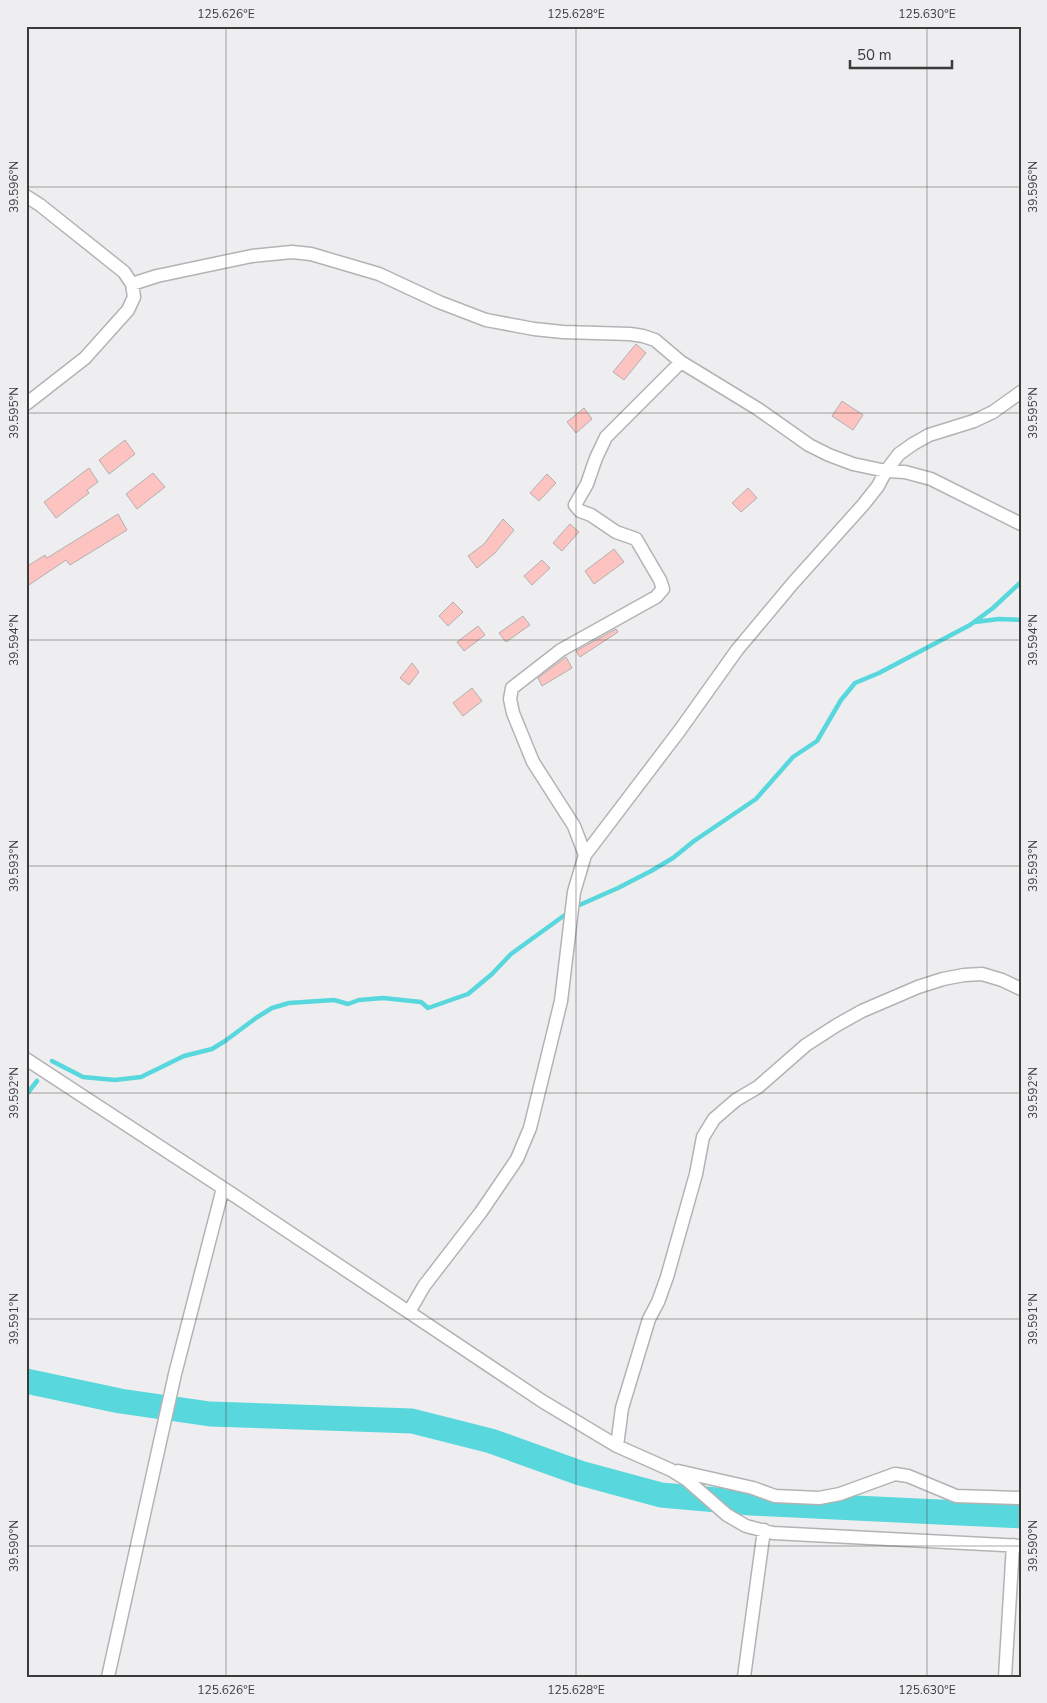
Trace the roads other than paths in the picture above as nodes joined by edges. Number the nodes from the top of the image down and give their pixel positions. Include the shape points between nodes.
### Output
1 (26, 196) edge
2 (132, 284) junction
3 (681, 362) junction
4 (1021, 392) edge
5 (26, 404) edge
6 (886, 471) junction
7 (1021, 524) edge
8 (586, 855) junction
9 (1021, 989) edge
10 (26, 1059) edge
11 (223, 1188) junction
12 (409, 1312) junction
13 (617, 1446) junction
14 (671, 1470) junction
15 (1021, 1498) edge
16 (764, 1530) junction
17 (1017, 1545) edge
18 (108, 1677) edge
19 (744, 1677) edge
20 (1005, 1677) edge

1 - 2 street via 124,272
2 - 3 street via 252,256 292,252 311,254 378,274 486,320 563,332 643,336 655,340
2 - 5 street via 134,297 128,310 84,358
3 - 6 street via 758,408 809,445 852,464
3 - 8 street via 606,437 575,505 616,532 636,539 663,588 656,597 561,650 512,688 513,713 533,762 574,826
4 - 6 street via 993,412 913,444
6 - 7 street via 931,479
6 - 8 street via 863,505 737,650
8 - 12 street via 574,892 561,1001 530,1128 517,1159 424,1286
9 - 13 street via 982,974 943,979 918,987 862,1011 829,1030 714,1118 703,1137 667,1277 622,1408
10 - 11 street
11 - 12 street
11 - 18 street via 175,1374
12 - 13 street via 542,1401
13 - 14 street
14 - 15 street via 753,1488 774,1496 833,1496 895,1474 908,1476 956,1496
14 - 16 street via 726,1515 746,1526
16 - 17 street
16 - 19 street
17 - 20 street

